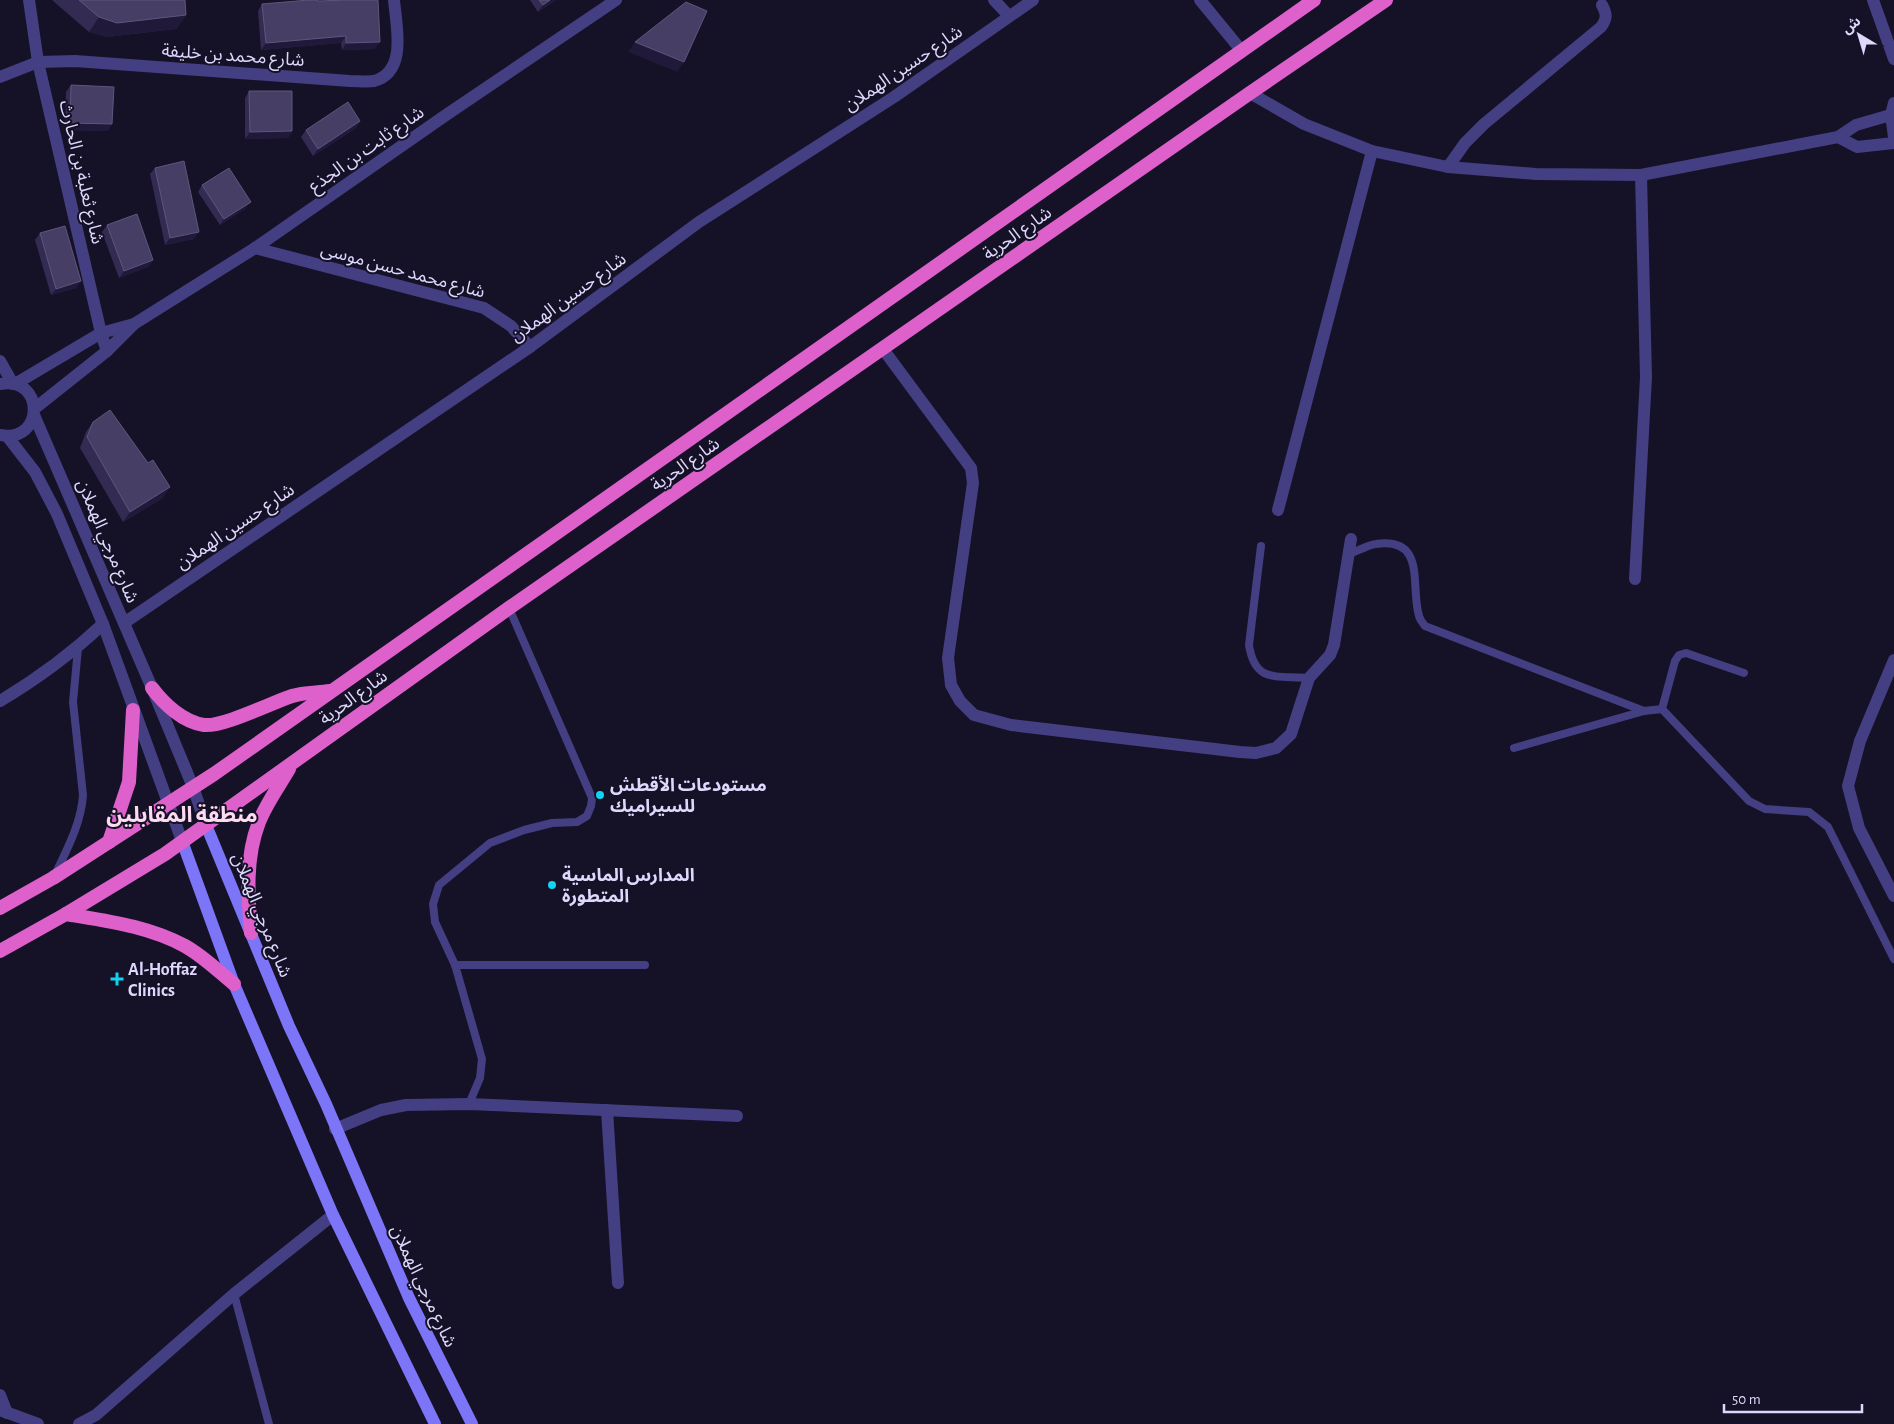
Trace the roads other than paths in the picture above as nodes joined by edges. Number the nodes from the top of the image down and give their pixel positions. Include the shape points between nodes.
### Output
1 (28, 0) edge
2 (394, 0) edge
3 (616, 0) edge
4 (994, 0) edge
5 (1033, 0) edge
6 (1200, 0) edge
7 (1314, 0) edge
8 (1386, 0) edge
9 (1873, 0) edge
10 (1603, 2) edge
11 (1009, 16) junction
12 (1241, 50) junction
13 (1894, 59) edge
14 (38, 62) junction
15 (0, 76) edge
16 (1250, 93) junction
17 (1893, 111) edge
18 (1894, 136) edge
19 (1838, 137) junction
20 (1894, 144) edge
21 (1372, 151) junction
22 (1448, 168) junction
23 (1641, 175) junction
24 (255, 248) junction
25 (134, 324) junction
26 (101, 333) junction
27 (530, 347) junction
28 (882, 349) junction
29 (107, 351) junction
30 (0, 361) edge
31 (0, 384) edge
32 (14, 384) junction
33 (34, 412) junction
34 (4, 436) edge
35 (1278, 510) dead end
36 (1351, 539) dead end
37 (1261, 546) dead end
38 (1347, 555) junction
39 (1635, 580) dead end
40 (509, 608) junction
41 (124, 623) junction
42 (103, 624) junction
43 (78, 648) junction
44 (1894, 660) edge
45 (1744, 673) dead end
46 (1310, 678) junction
47 (152, 688) junction
48 (331, 691) junction
49 (0, 701) edge
50 (1662, 709) junction
51 (133, 710) junction
52 (1644, 711) junction
53 (1514, 748) dead end
54 (292, 764) junction
55 (193, 787) junction
56 (170, 803) junction
57 (206, 825) junction
58 (182, 841) junction
59 (109, 842) junction
60 (53, 878) junction
61 (1894, 896) edge
62 (0, 908) edge
63 (66, 914) junction
64 (251, 934) junction
65 (0, 951) edge
66 (1894, 959) edge
67 (455, 964) junction
68 (645, 964) dead end
69 (234, 984) junction
70 (470, 1104) junction
71 (607, 1110) junction
72 (737, 1116) dead end
73 (335, 1129) junction
74 (333, 1216) junction
75 (618, 1282) dead end
76 (234, 1294) junction
77 (0, 1395) edge
78 (3, 1411) edge
79 (38, 1424) edge
80 (80, 1424) edge
81 (270, 1424) edge
82 (435, 1424) edge
83 (472, 1424) edge

1 - 14 street, شارع ثعلبة بن الحارث
2 - 14 street, شارع محمد بن خليفة via 398,50 388,74 374,81 75,61
3 - 24 street, شارع ثابت بن الجذع
4 - 11 street
5 - 11 street, شارع حسين الهملان
6 - 12 street
7 - 12 highway, شارع الحرية
8 - 16 highway, شارع الحرية
9 - 13 street
10 - 22 street via 1606,21 1602,27 1484,124 1464,143
11 - 27 street, شارع حسين الهملان via 894,97 699,222
12 - 48 highway, شارع الحرية
14 - 15 street, شارع محمد بن خليفة
14 - 26 street, شارع ثعلبة بن الحارث
16 - 21 street via 1304,124
16 - 28 highway, شارع الحرية
17 - 18 street
17 - 19 street via 1856,125
19 - 20 street via 1858,147
19 - 23 street
21 - 22 street
21 - 35 street
22 - 23 street via 1536,174
23 - 39 street via 1646,378
24 - 25 street, شارع ثابت بن الجذع
24 - 27 street, شارع محمد حسن موسى via 484,308 511,326
25 - 26 street, شارع ثابت بن الجذع
25 - 29 street, شارع ثابت بن الجذع
26 - 29 street, شارع ثعلبة بن الحارث
26 - 32 street, شارع ثابت بن الجذع
27 - 41 street, شارع حسين الهملان
28 - 40 highway, شارع الحرية
28 - 46 street via 973,475 948,658 951,685 960,701 974,715 1011,725 1256,753 1276,748 1291,734
29 - 33 street, شارع ثابت بن الجذع
30 - 32 street
31 - 32 street
32 - 33 street, شارع مرجي الهملان via 28,393
33 - 34 street, شارع ثابت بن الجذع via 26,428 18,434
33 - 41 street, شارع مرجي الهملان
34 - 42 street, شارع مرجي الهملان via 35,472 57,514
36 - 38 street
37 - 46 lane via 1249,645 1251,658 1263,674
38 - 46 street via 1334,646 1330,656
38 - 52 lane via 1375,544 1397,544 1410,554 1420,617 1425,626
40 - 54 highway, شارع الحرية
40 - 67 lane via 592,798 591,806 587,816 577,822 542,825 490,843 439,885 433,904 435,922
41 - 47 street, شارع مرجي الهملان
42 - 43 street
42 - 51 street, شارع مرجي الهملان
43 - 49 street via 37,679
43 - 60 lane via 73,702 82,810
44 - 61 street via 1866,722 1848,786 1859,828
45 - 50 lane via 1686,653 1679,655
47 - 48 highway via 175,712 205,725 219,724 294,696
47 - 55 street, شارع مرجي الهملان
48 - 55 highway, شارع الحرية
50 - 52 lane
50 - 66 lane via 1749,801 1765,809 1809,812 1828,827
51 - 56 street, شارع مرجي الهملان
51 - 59 highway via 128,782
52 - 53 lane
54 - 57 highway, شارع الحرية
54 - 64 highway via 259,822 250,853
55 - 56 highway, شارع الحرية
55 - 57 street, شارع مرجي الهملان
56 - 58 street, شارع مرجي الهملان
56 - 59 highway, شارع الحرية
57 - 58 highway, شارع الحرية
57 - 64 main road, شارع مرجي الهملان
58 - 63 highway, شارع الحرية
58 - 69 main road, شارع مرجي الهملان
59 - 60 highway, شارع الحرية
60 - 62 highway, شارع الحرية
63 - 65 highway, شارع الحرية
63 - 69 highway via 125,924 158,934 207,960
64 - 73 main road, شارع مرجي الهملان
67 - 68 lane
67 - 70 lane via 482,1059 480,1078
69 - 74 main road, شارع مرجي الهملان
70 - 71 street
70 - 73 street via 406,1105 381,1110
71 - 72 street
71 - 75 street
73 - 83 main road, شارع مرجي الهملان via 409,1298
74 - 76 street
74 - 82 main road, شارع مرجي الهملان
76 - 80 street via 96,1415
76 - 81 lane
77 - 78 street
78 - 79 street

